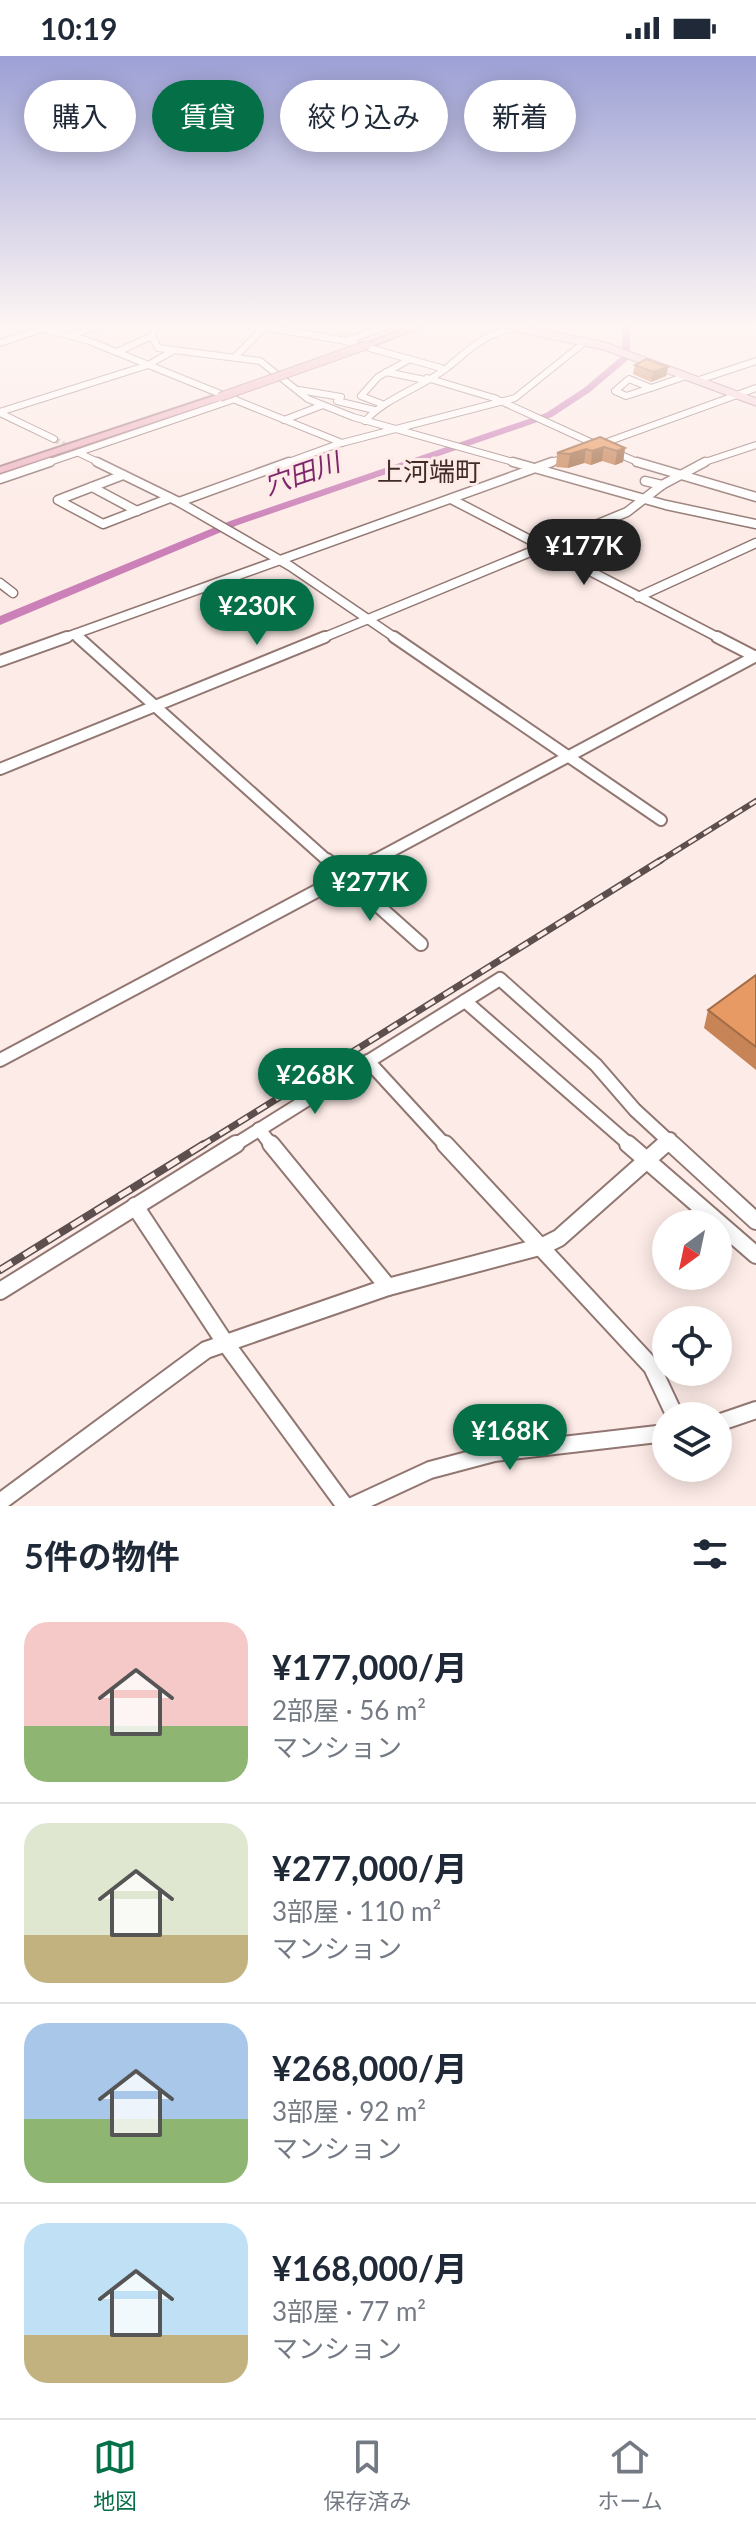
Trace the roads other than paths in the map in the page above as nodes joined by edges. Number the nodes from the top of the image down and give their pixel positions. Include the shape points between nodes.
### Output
1 (58, 394) edge
2 (221, 394) edge
3 (224, 394) edge
4 (305, 394) edge
5 (327, 394) edge
6 (363, 394) edge
7 (400, 394) edge
8 (476, 394) edge
9 (521, 394) edge
10 (734, 394) edge
11 (741, 394) edge
12 (737, 395) junction
13 (235, 399) junction
14 (505, 402) junction
15 (756, 402) edge
16 (382, 404) junction
17 (323, 405) junction
18 (374, 410) junction
19 (0, 412) edge
20 (284, 420) junction
21 (365, 421) junction
22 (388, 429) junction
23 (54, 439) tunnel mouth
24 (342, 443) junction
25 (598, 445) junction
26 (756, 445) edge
27 (586, 450) edge
28 (81, 454) junction
29 (573, 454) edge
30 (0, 467) edge
31 (536, 468) junction
32 (677, 474) junction
33 (123, 475) junction
34 (0, 479) edge
35 (645, 481) dead end
36 (662, 485) junction
37 (92, 487) junction
38 (756, 497) edge
39 (170, 498) junction
40 (643, 498) junction
41 (451, 499) junction
42 (179, 502) junction
43 (137, 511) junction
44 (756, 524) edge
45 (756, 543) edge
46 (544, 548) junction
47 (278, 560) junction
48 (0, 583) edge
49 (13, 593) dead end
50 (638, 597) junction
51 (369, 619) junction
52 (75, 634) junction
53 (756, 657) edge
54 (0, 661) edge
55 (157, 705) junction
56 (569, 757) junction
57 (0, 769) edge
58 (661, 820) dead end
59 (345, 876) junction
60 (421, 944) dead end
61 (465, 1001) junction
62 (0, 1060) edge
63 (368, 1061) junction
64 (259, 1129) junction
65 (670, 1139) junction
66 (647, 1162) junction
67 (135, 1206) junction
68 (756, 1221) edge
69 (543, 1246) junction
70 (756, 1255) edge
71 (388, 1287) junction
72 (0, 1291) edge
73 (224, 1341) junction
74 (668, 1402) edge
75 (756, 1410) edge
76 (732, 1418) edge
77 (652, 1435) edge
78 (0, 1502) edge
79 (345, 1506) edge
80 (352, 1506) edge

1 - 19 street
2 - 13 street
3 - 30 highway, bridge
4 - 17 street
5 - 18 street via 352,407
6 - 16 street
7 - 16 street
8 - 14 street
9 - 14 street
10 - 12 main road
11 - 12 street
12 - 15 main road
12 - 25 street
13 - 20 street
13 - 28 street
14 - 22 street
14 - 25 street
16 - 18 street
17 - 20 street
17 - 21 street
18 - 21 street
19 - 23 street
20 - 24 street
21 - 22 street
22 - 24 street
22 - 31 street
24 - 42 street
25 - 27 street
25 - 32 street
26 - 32 street
28 - 33 street
28 - 34 street
29 - 31 street
31 - 40 street
31 - 41 street
32 - 36 street
32 - 38 street
33 - 37 street
33 - 39 street
35 - 36 street
36 - 40 street
37 - 43 street
37 - 43 street via 58,500 103,524
39 - 42 street
39 - 43 street
40 - 44 street via 663,508
40 - 46 street via 627,512
41 - 46 street
41 - 47 street
42 - 47 street
45 - 50 street
46 - 50 street
46 - 51 street
47 - 51 street
47 - 52 street
48 - 49 street
50 - 53 street
51 - 55 street
51 - 56 street
52 - 54 street
52 - 55 street
53 - 56 street
55 - 57 street
55 - 59 street
56 - 58 street
56 - 59 street
59 - 60 street
59 - 62 street
61 - 63 street
61 - 65 street via 500,979
61 - 66 street
63 - 64 street
63 - 69 street
64 - 67 street
64 - 71 street
65 - 66 street
65 - 68 street
66 - 69 street
66 - 70 street
67 - 72 street
67 - 73 street
69 - 71 street
69 - 74 street via 652,1367
71 - 73 street
73 - 78 street
73 - 79 street
75 - 76 street
77 - 80 street via 494,1453 430,1470

